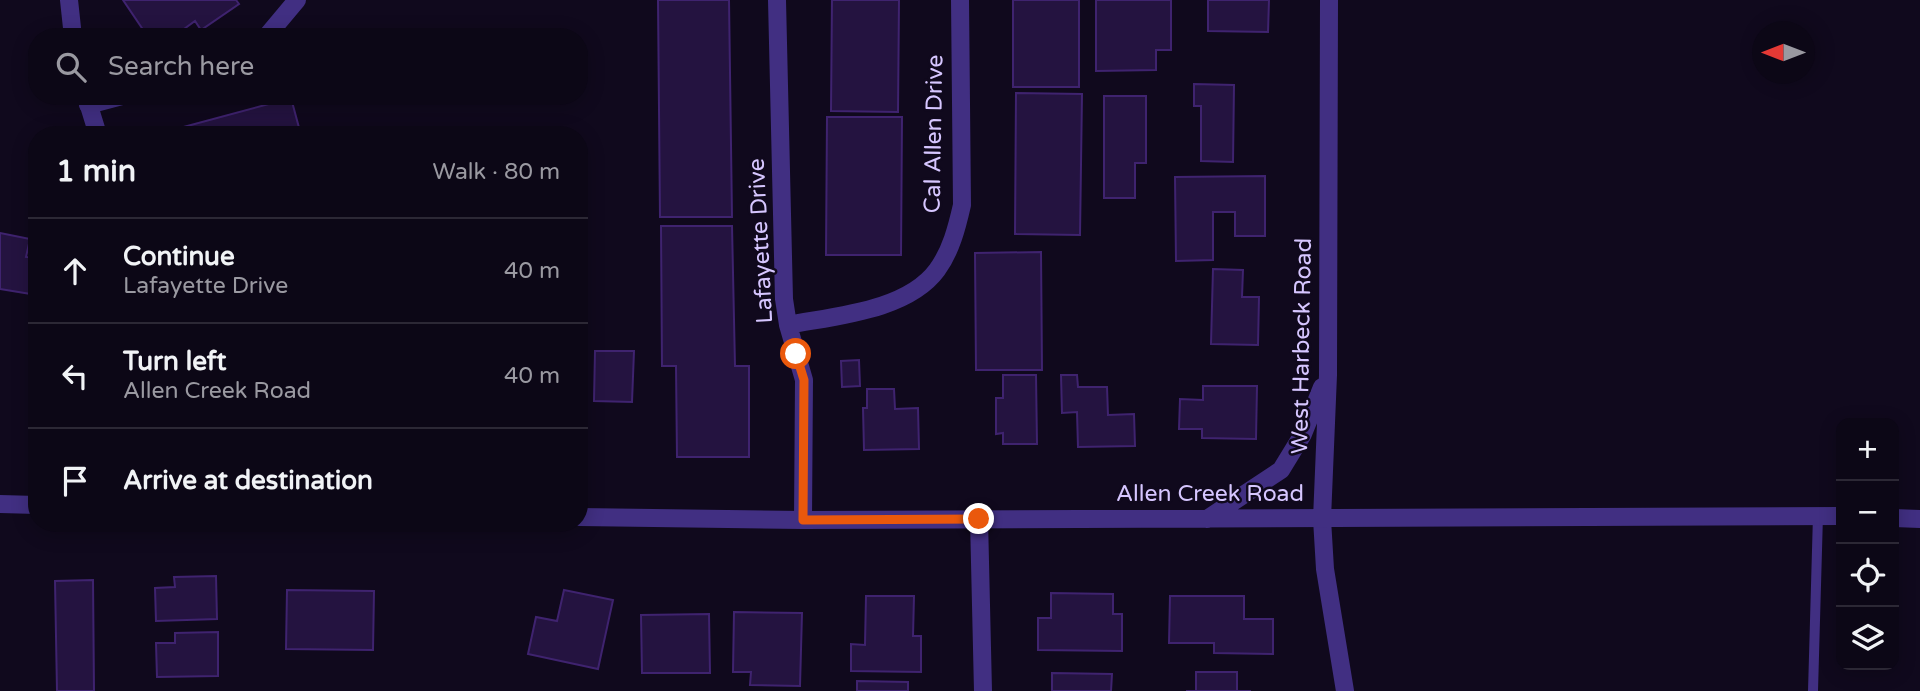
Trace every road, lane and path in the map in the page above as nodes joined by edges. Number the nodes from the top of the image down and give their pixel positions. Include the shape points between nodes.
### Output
1 (69, 0) edge
2 (297, 0) edge
3 (777, 0) edge
4 (960, 0) edge
5 (1329, 0) edge
6 (72, 28) edge
7 (274, 28) edge
8 (88, 105) edge
9 (95, 126) edge
10 (788, 325) junction
11 (1328, 374) junction
12 (0, 504) edge
13 (28, 505) edge
14 (1818, 515) junction
15 (1836, 516) edge
16 (588, 517) edge
17 (1899, 518) edge
18 (979, 519) junction
19 (1208, 519) junction
20 (1322, 519) junction
21 (1920, 519) edge
22 (803, 520) junction
23 (983, 691) edge
24 (1345, 691) edge
25 (1813, 691) edge

1 - 6 street
2 - 7 street
3 - 10 street, Lafayette Drive
4 - 10 street, Cal Allen Drive via 962,205 955,234 937,270 912,292 878,307
5 - 11 street, West Harbeck Road
8 - 9 street
10 - 22 street, Lafayette Drive via 804,380
11 - 19 street via 1282,470
11 - 20 street, West Harbeck Road
12 - 13 street
14 - 15 street, Allen Creek Road
14 - 20 street, Allen Creek Road
14 - 25 lane
16 - 22 street, Allen Creek Road
17 - 21 street
18 - 19 street, Allen Creek Road
18 - 22 street, Allen Creek Road
18 - 23 street
19 - 20 street, Allen Creek Road
20 - 24 street, West Harbeck Road via 1325,569

